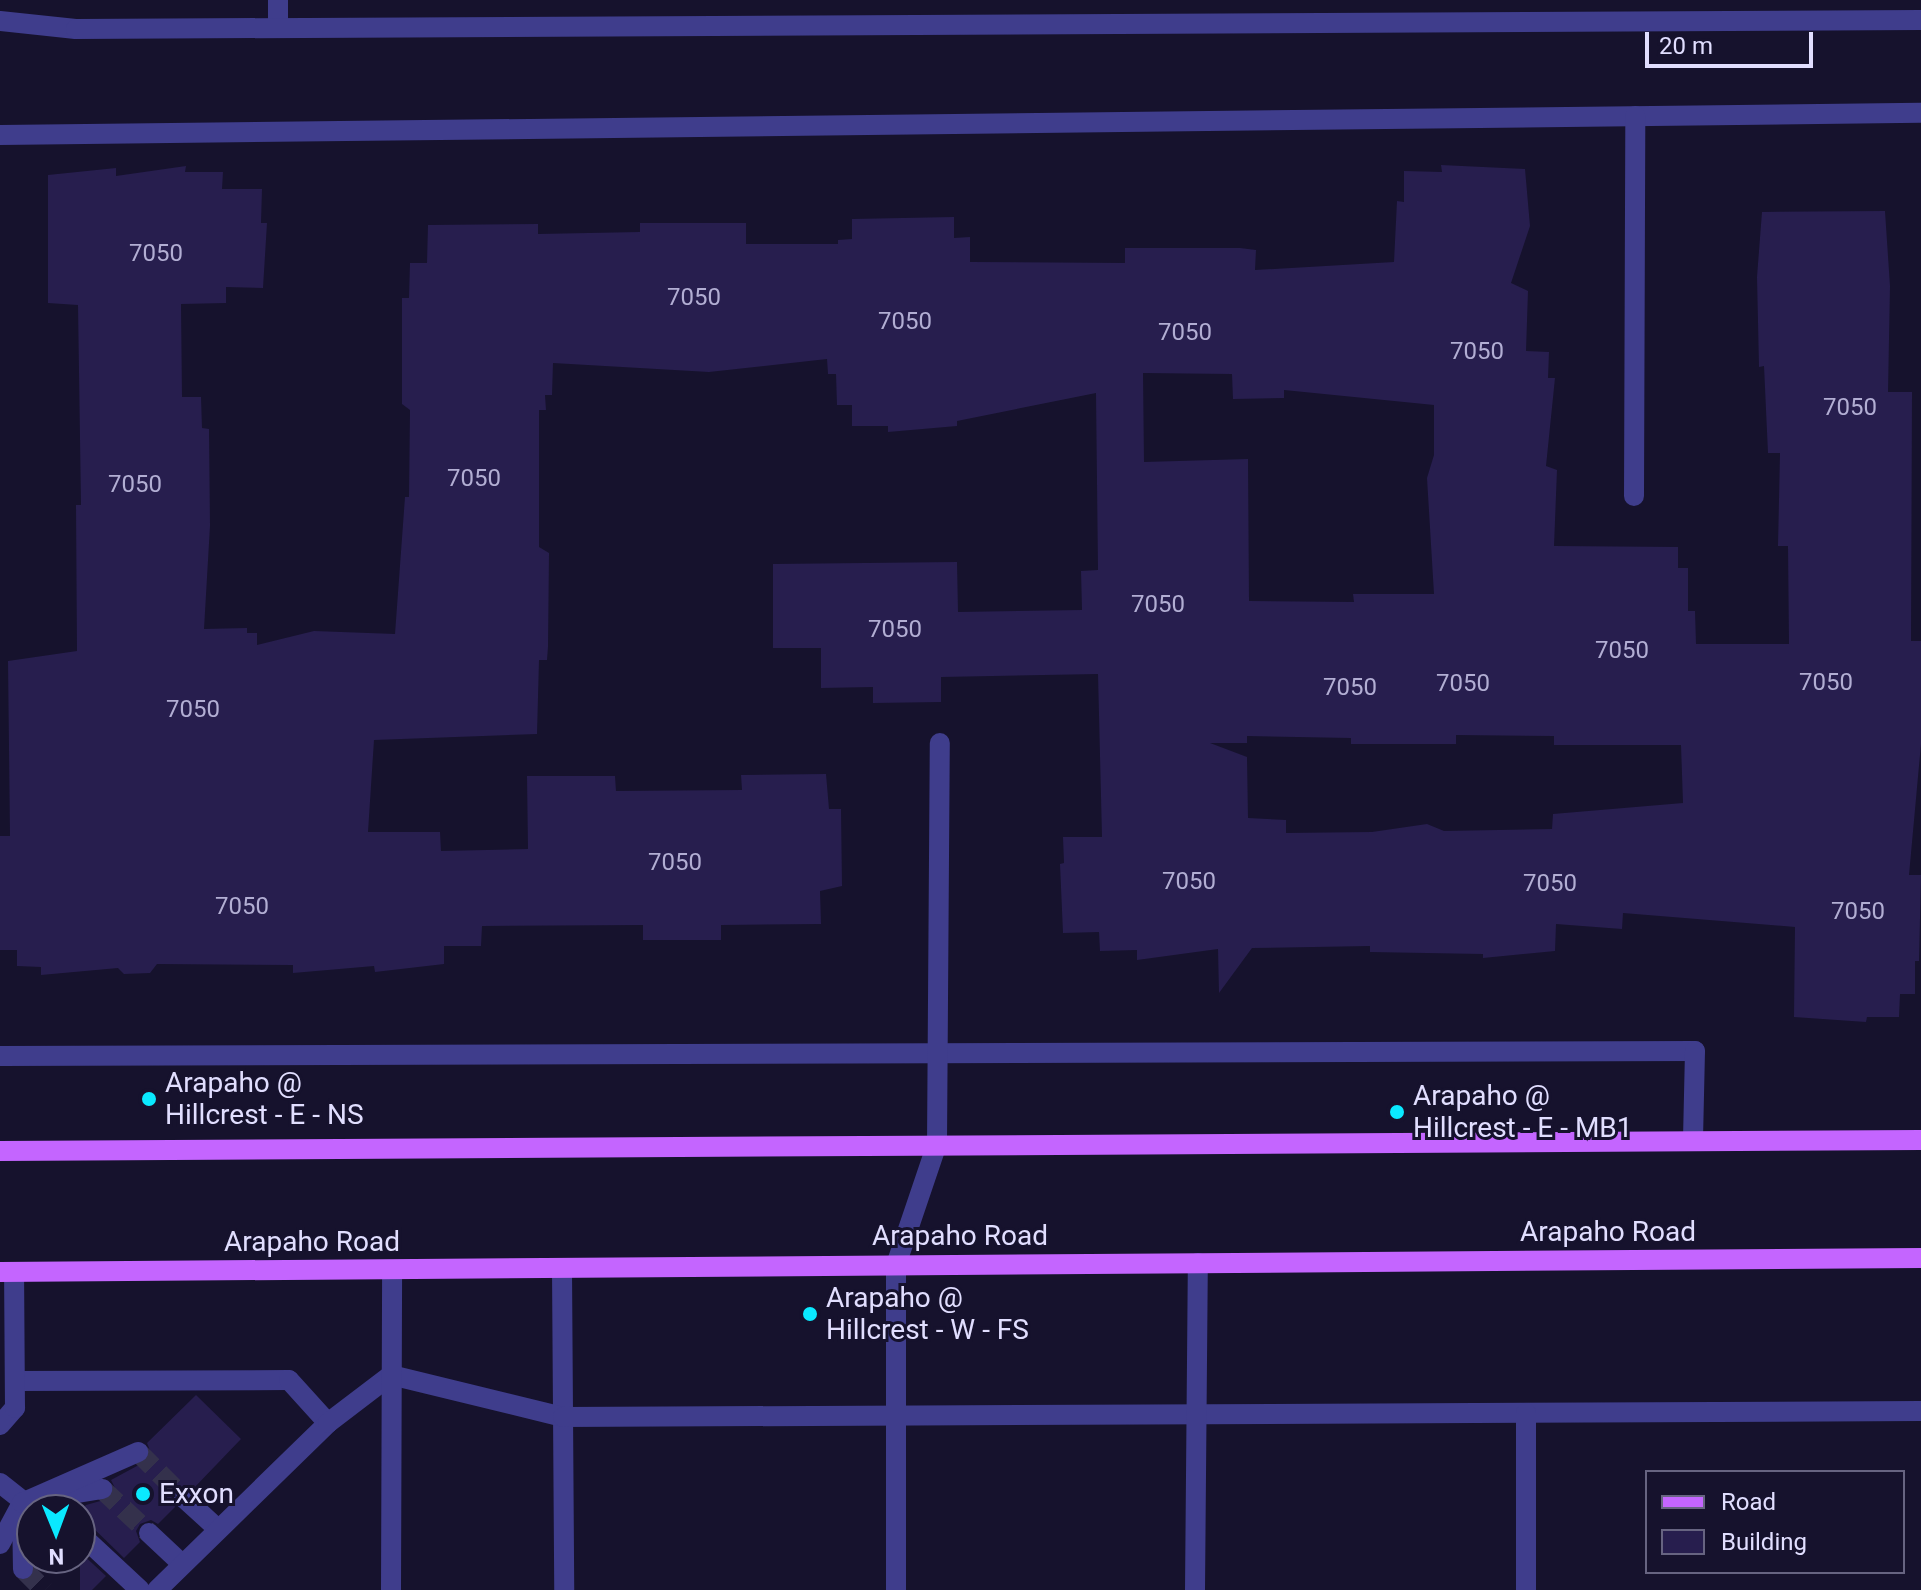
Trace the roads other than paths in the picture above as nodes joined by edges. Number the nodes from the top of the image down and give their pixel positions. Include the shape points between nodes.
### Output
1 (278, 0) edge
2 (1921, 20) edge
3 (0, 21) edge
4 (278, 28) junction
5 (1921, 113) edge
6 (1635, 116) junction
7 (0, 135) edge
8 (1634, 496) dead end
9 (940, 743) dead end
10 (940, 1054) junction
11 (0, 1056) edge
12 (1921, 1140) edge
13 (1693, 1141) junction
14 (937, 1144) junction
15 (0, 1151) edge
16 (1921, 1258) edge
17 (1198, 1263) junction
18 (896, 1265) junction
19 (562, 1269) junction
20 (392, 1270) junction
21 (7, 1272) edge
22 (391, 1375) junction
23 (15, 1381) junction
24 (1921, 1411) edge
25 (1196, 1413) junction
26 (1526, 1413) junction
27 (895, 1416) junction
28 (563, 1417) junction
29 (328, 1423) junction
30 (0, 1425) edge
31 (138, 1452) dead end
32 (0, 1483) edge
33 (102, 1489) dead end
34 (54, 1494) edge
35 (81, 1494) edge
36 (16, 1495) edge
37 (184, 1498) tunnel mouth
38 (16, 1524) edge
39 (218, 1529) junction
40 (16, 1532) edge
41 (149, 1533) tunnel mouth
42 (0, 1544) edge
43 (96, 1549) edge
44 (0, 1561) edge
45 (182, 1564) junction
46 (140, 1590) edge
47 (157, 1590) edge
48 (391, 1590) edge
49 (564, 1590) edge
50 (896, 1590) edge
51 (1195, 1590) edge
52 (1526, 1590) edge

1 - 4 lane
2 - 4 lane
3 - 4 lane via 76,29
5 - 6 lane
6 - 7 lane
6 - 8 lane
9 - 10 lane
10 - 11 lane
10 - 13 lane via 1695,1051
10 - 14 lane
12 - 13 main road
13 - 14 main road
14 - 15 main road
14 - 18 lane
16 - 17 main road, Arapaho Road
17 - 18 main road, Arapaho Road
17 - 25 lane
18 - 19 main road, Arapaho Road
18 - 27 lane
19 - 20 main road, Arapaho Road
19 - 28 lane
20 - 21 main road, Arapaho Road
20 - 22 lane
21 - 23 lane
22 - 28 lane
22 - 29 lane
22 - 48 lane
23 - 29 lane via 289,1380
23 - 30 lane via 15,1408
24 - 26 lane
25 - 26 lane
25 - 27 lane
25 - 51 lane
26 - 52 lane
27 - 28 lane
27 - 50 lane
28 - 49 lane
29 - 39 lane
31 - 34 lane
32 - 36 lane
33 - 35 lane
37 - 39 lane
38 - 42 lane
39 - 45 lane
40 - 44 lane
41 - 45 lane
43 - 46 lane
45 - 47 lane

